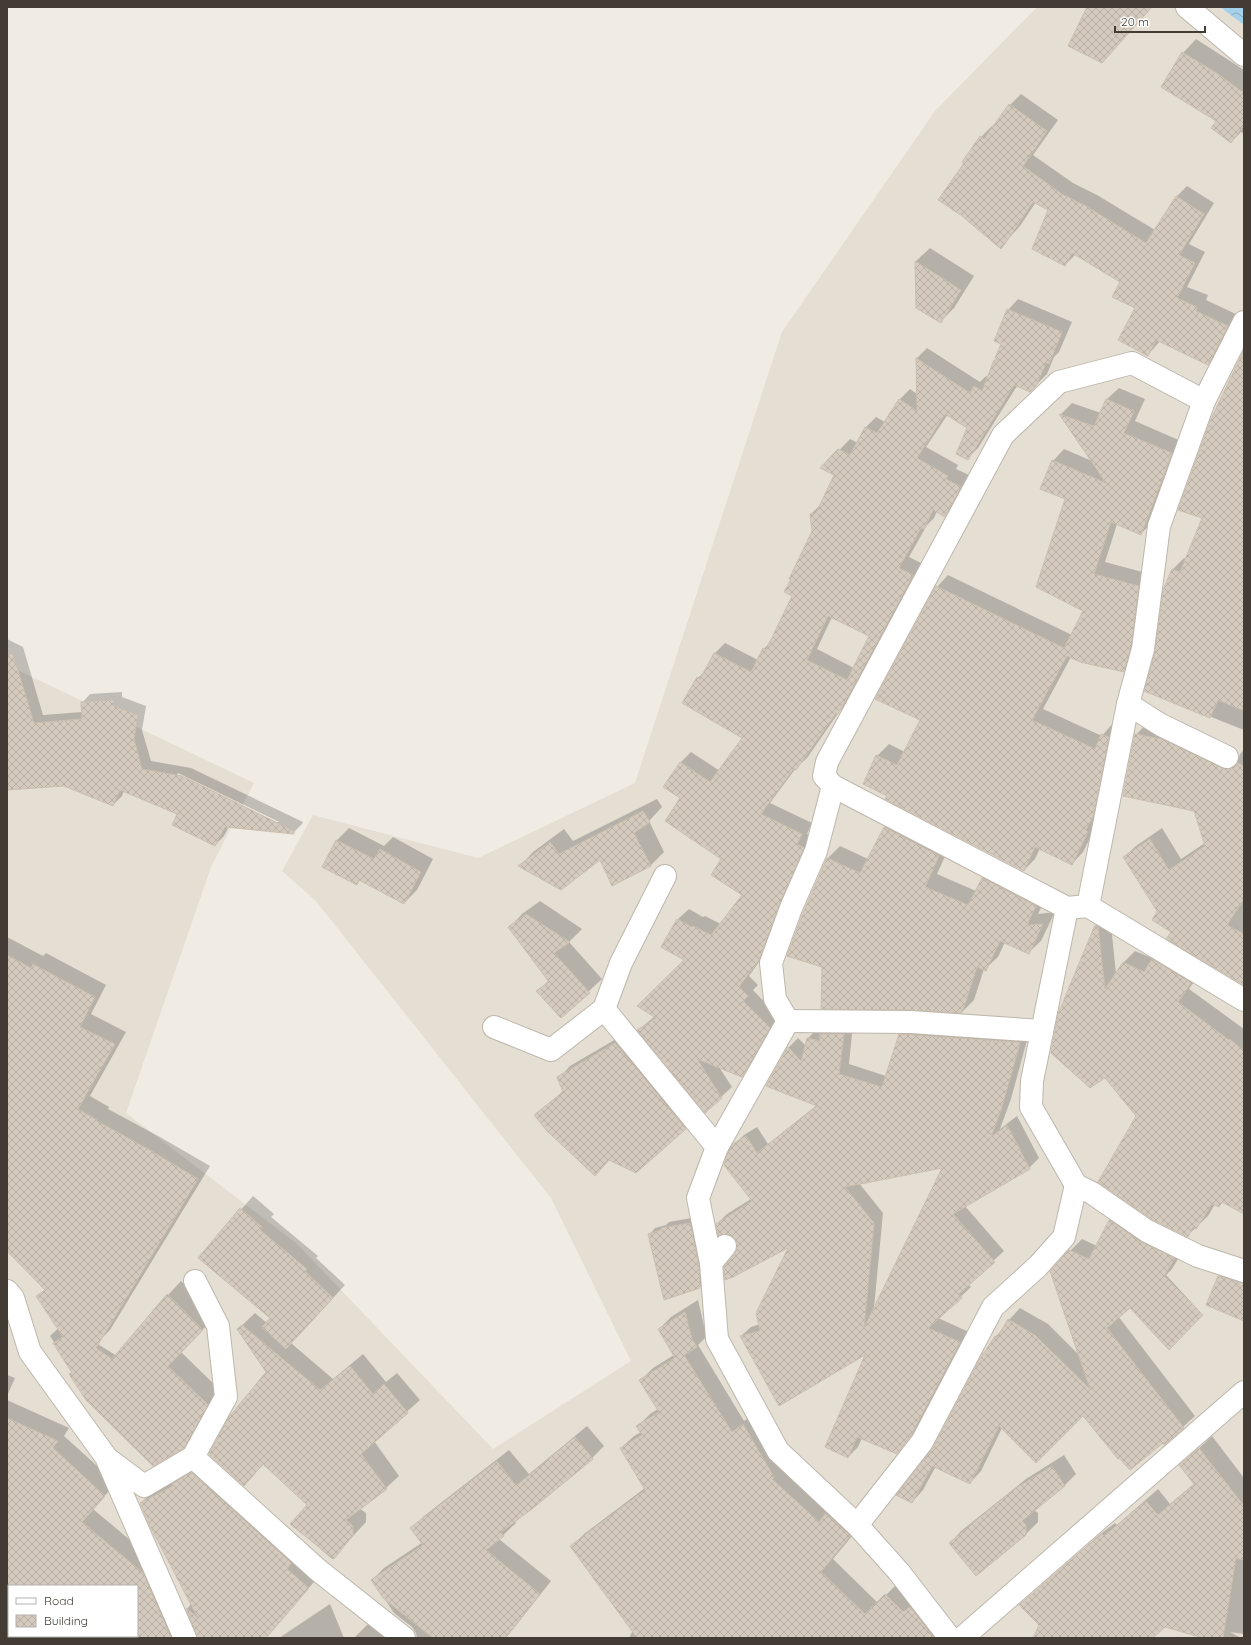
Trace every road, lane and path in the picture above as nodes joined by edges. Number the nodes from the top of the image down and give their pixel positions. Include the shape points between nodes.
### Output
1 (1187, 7) edge
2 (1244, 56) edge
3 (1244, 322) edge
4 (1204, 401) junction
5 (1128, 704) junction
6 (1227, 756) dead end
7 (833, 786) junction
8 (665, 876) dead end
9 (1088, 906) junction
10 (1067, 908) junction
11 (1244, 1000) edge
12 (604, 1009) junction
13 (788, 1021) junction
14 (494, 1027) dead end
15 (1042, 1031) junction
16 (717, 1148) junction
17 (1076, 1185) junction
18 (725, 1246) dead end
19 (711, 1263) junction
20 (1244, 1271) edge
21 (194, 1282) dead end
22 (7, 1291) edge
23 (1244, 1392) edge
24 (106, 1457) junction
25 (193, 1457) junction
26 (858, 1525) junction
27 (184, 1638) edge
28 (404, 1638) edge
29 (950, 1638) edge
30 (962, 1638) edge

1 - 2 street
3 - 4 street
4 - 5 street via 1159,526 1143,649
4 - 7 street via 1132,363 1059,382 1003,435 827,762 824,776
5 - 6 street via 1161,725
5 - 9 street
7 - 10 street
7 - 13 street via 816,851 771,963 775,999
8 - 12 street via 621,963
9 - 10 street
9 - 11 street
10 - 15 street
12 - 14 street via 551,1050
12 - 16 street
13 - 15 street via 911,1022
13 - 16 street
15 - 17 street via 1032,1081 1031,1108
16 - 19 street via 698,1198
17 - 20 street via 1147,1231 1198,1256
17 - 26 street via 1064,1237 1038,1266 993,1308 922,1442
18 - 19 street
19 - 26 street via 717,1338 778,1451
21 - 25 street via 218,1326 226,1398
22 - 24 street via 13,1298 30,1352
23 - 30 street
24 - 25 street via 144,1486
24 - 27 street
25 - 28 street via 318,1570
26 - 29 street via 899,1572

